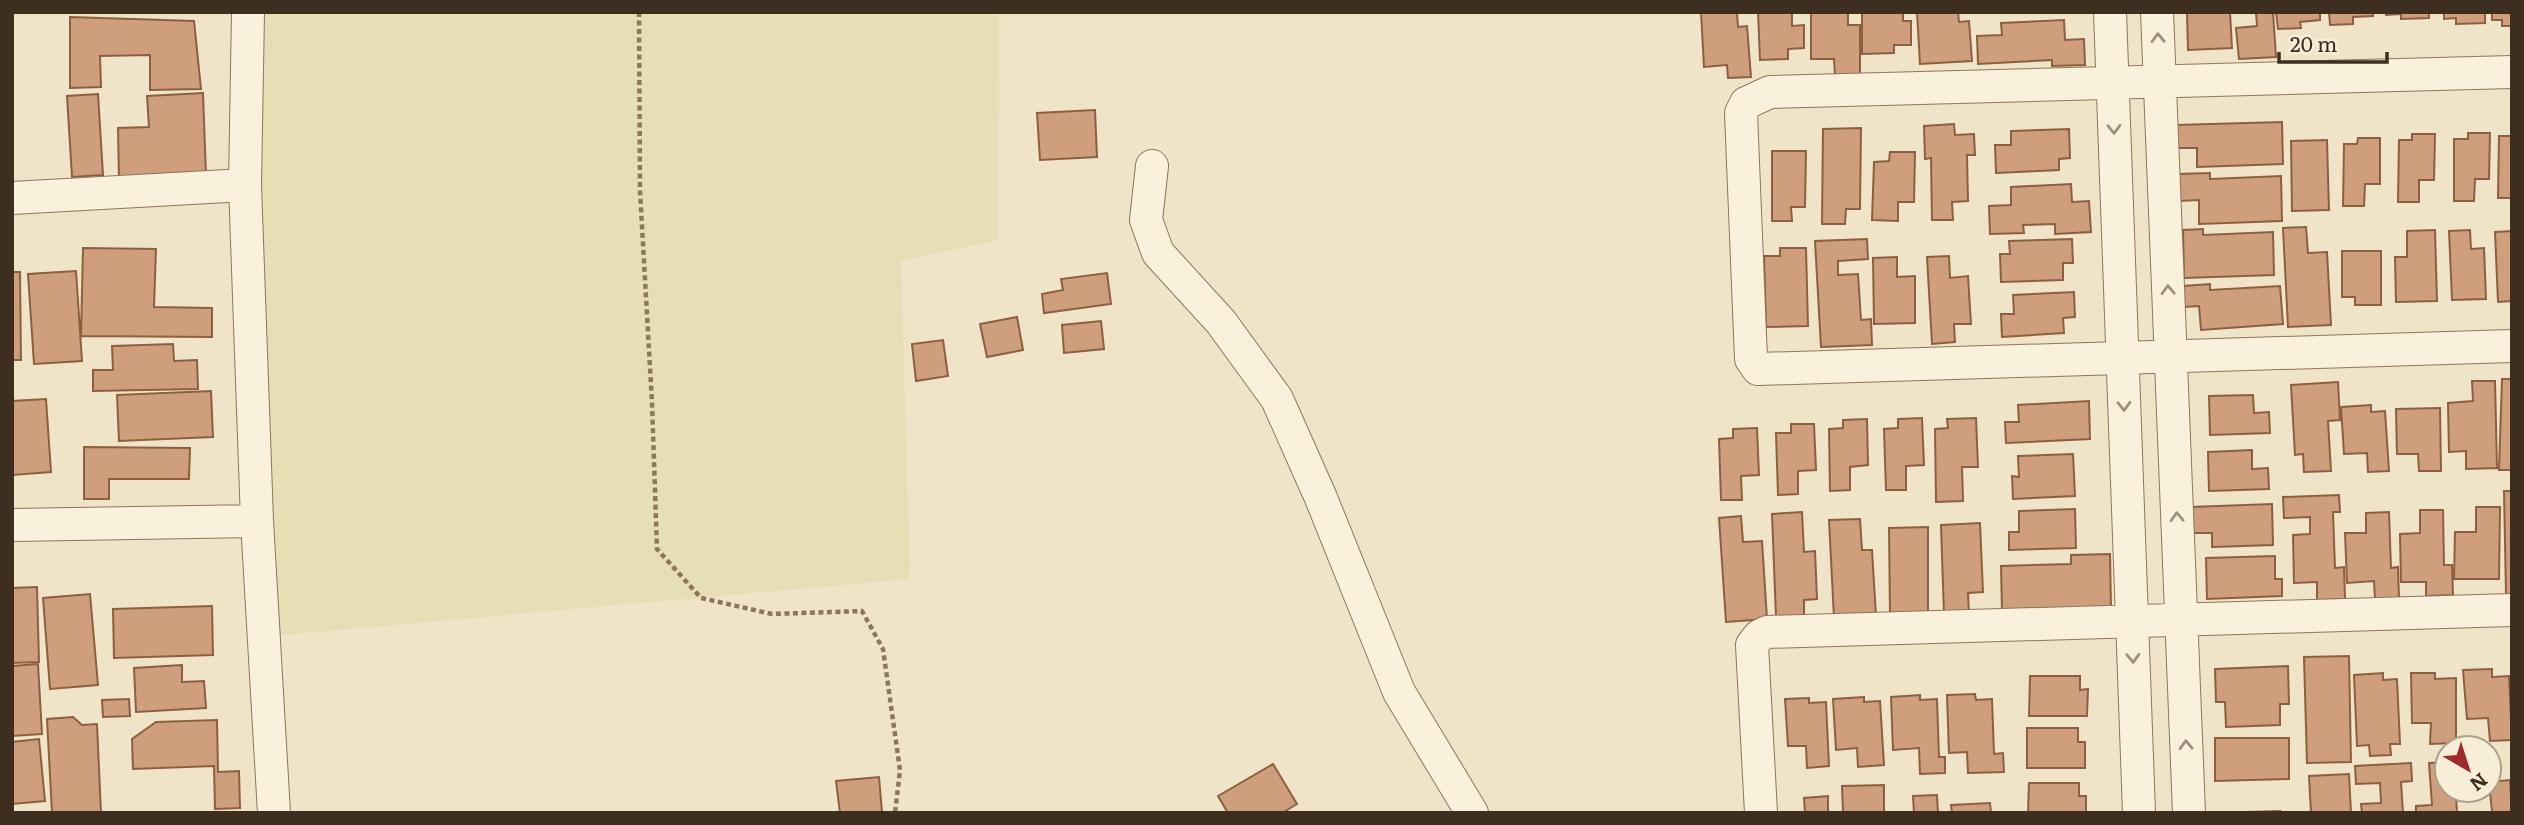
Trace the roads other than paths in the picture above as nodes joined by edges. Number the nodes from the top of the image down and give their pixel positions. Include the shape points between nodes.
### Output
1 (248, 12) edge
2 (2110, 12) edge
3 (2157, 12) edge
4 (2512, 72) edge
5 (2160, 81) junction
6 (2112, 83) junction
7 (1152, 166) dead end
8 (245, 185) junction
9 (12, 198) edge
10 (2512, 346) edge
11 (2171, 356) junction
12 (2123, 359) junction
13 (257, 521) junction
14 (12, 526) edge
15 (2512, 610) edge
16 (2181, 620) junction
17 (2132, 622) junction
18 (274, 813) edge
19 (1472, 813) edge
20 (1761, 813) edge
21 (2139, 813) edge
22 (2189, 813) edge

1 - 8 street
2 - 6 street
5 -> 3 street
4 - 5 street
5 - 6 street
11 -> 5 street
6 -> 12 street
6 - 12 street via 1770,92 1746,103 1741,113 1751,359 1758,369
7 - 19 street via 1146,220 1158,253 1221,322 1277,399 1399,692
8 - 9 street
8 - 13 street
10 - 11 street
11 - 12 street
16 -> 11 street
12 -> 17 street
13 - 14 street
13 - 18 street
15 - 16 street
16 - 17 street
22 -> 16 street
17 - 20 street via 1767,632 1759,636 1752,645
17 -> 21 street

